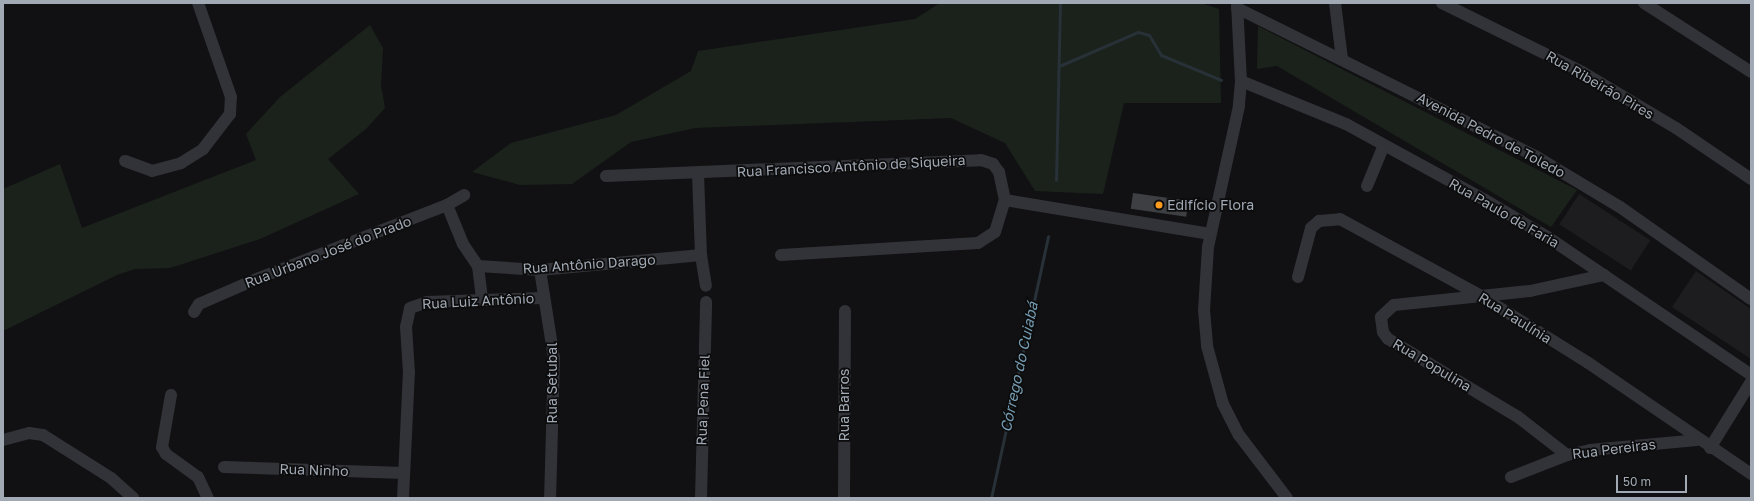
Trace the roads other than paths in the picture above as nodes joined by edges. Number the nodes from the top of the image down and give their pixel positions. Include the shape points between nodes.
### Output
1 (198, 3) edge
2 (1335, 3) edge
3 (1442, 3) edge
4 (1644, 3) edge
5 (1237, 5) edge
6 (1342, 59) junction
7 (1751, 72) edge
8 (1241, 81) junction
9 (1384, 145) junction
10 (125, 162) dead end
11 (698, 174) junction
12 (606, 176) dead end
13 (1751, 180) edge
14 (1367, 186) dead end
15 (464, 195) dead end
16 (1005, 200) junction
17 (447, 205) junction
18 (1210, 234) junction
19 (781, 255) dead end
20 (701, 256) junction
21 (478, 266) junction
22 (540, 270) junction
23 (1604, 275) junction
24 (1298, 277) dead end
25 (706, 286) dead end
26 (1481, 296) junction
27 (542, 298) junction
28 (482, 299) junction
29 (1751, 299) edge
30 (706, 302) dead end
31 (845, 311) dead end
32 (194, 312) dead end
33 (1751, 375) edge
34 (1751, 382) edge
35 (171, 395) dead end
36 (3, 440) edge
37 (1697, 440) junction
38 (1710, 448) junction
39 (1567, 455) junction
40 (224, 467) dead end
41 (404, 473) junction
42 (1751, 474) edge
43 (1511, 477) dead end
44 (133, 498) edge
45 (208, 498) edge
46 (403, 498) edge
47 (550, 498) edge
48 (701, 498) edge
49 (844, 498) edge
50 (1287, 498) edge

1 - 10 street via 231,97 230,114 203,150 181,163 152,171
2 - 6 street
3 - 13 street, Rua Ribeirão Pires via 1582,72 1676,128
4 - 7 street
5 - 6 street, Avenida Pedro de Toledo
5 - 8 street
6 - 29 street, Avenida Pedro de Toledo via 1535,156 1626,211
8 - 9 street, Rua Paulo de Faria via 1313,109
8 - 18 street via 1239,106
9 - 14 street
9 - 23 street, Rua Paulo de Faria via 1524,223
11 - 12 street, Rua Francisco Antônio de Siqueira
11 - 16 street, Rua Francisco Antônio de Siqueira via 970,159 993,164 1003,181
11 - 20 street
15 - 17 street, Rua Urbano José do Prado
16 - 18 street
16 - 19 street via 995,232 978,243
17 - 21 street via 463,244
17 - 32 street, Rua Urbano José do Prado via 259,278 199,304
18 - 50 street via 1204,310 1213,374 1239,435
20 - 22 street, Rua Antônio Darago
20 - 25 street
21 - 22 street, Rua Antônio Darago
21 - 28 street
22 - 27 street, Rua Setubal
23 - 26 street, Rua Populina via 1530,291
23 - 33 street, Rua Paulo de Faria
24 - 26 street, Rua Paulínia via 1311,228 1319,221 1329,218 1340,219
26 - 37 street, Rua Paulínia via 1586,362
26 - 39 street, Rua Populina via 1394,305 1381,318 1383,332 1388,338 1518,417
27 - 28 street, Rua Luiz Antônio
27 - 47 street, Rua Setubal via 552,336 554,358
28 - 41 street, Rua Luiz Antônio via 416,304 407,314 409,373
30 - 48 street, Rua Pena Fiel
31 - 49 street, Rua Barros
34 - 38 street
35 - 45 street via 162,447 166,454 198,477
36 - 44 street via 29,433 43,435 100,470
37 - 38 street, Rua Paulínia
37 - 39 street, Rua Pereiras
38 - 42 street, Rua Paulínia
39 - 43 street, Rua Pereiras
40 - 41 street, Rua Ninho
41 - 46 street

